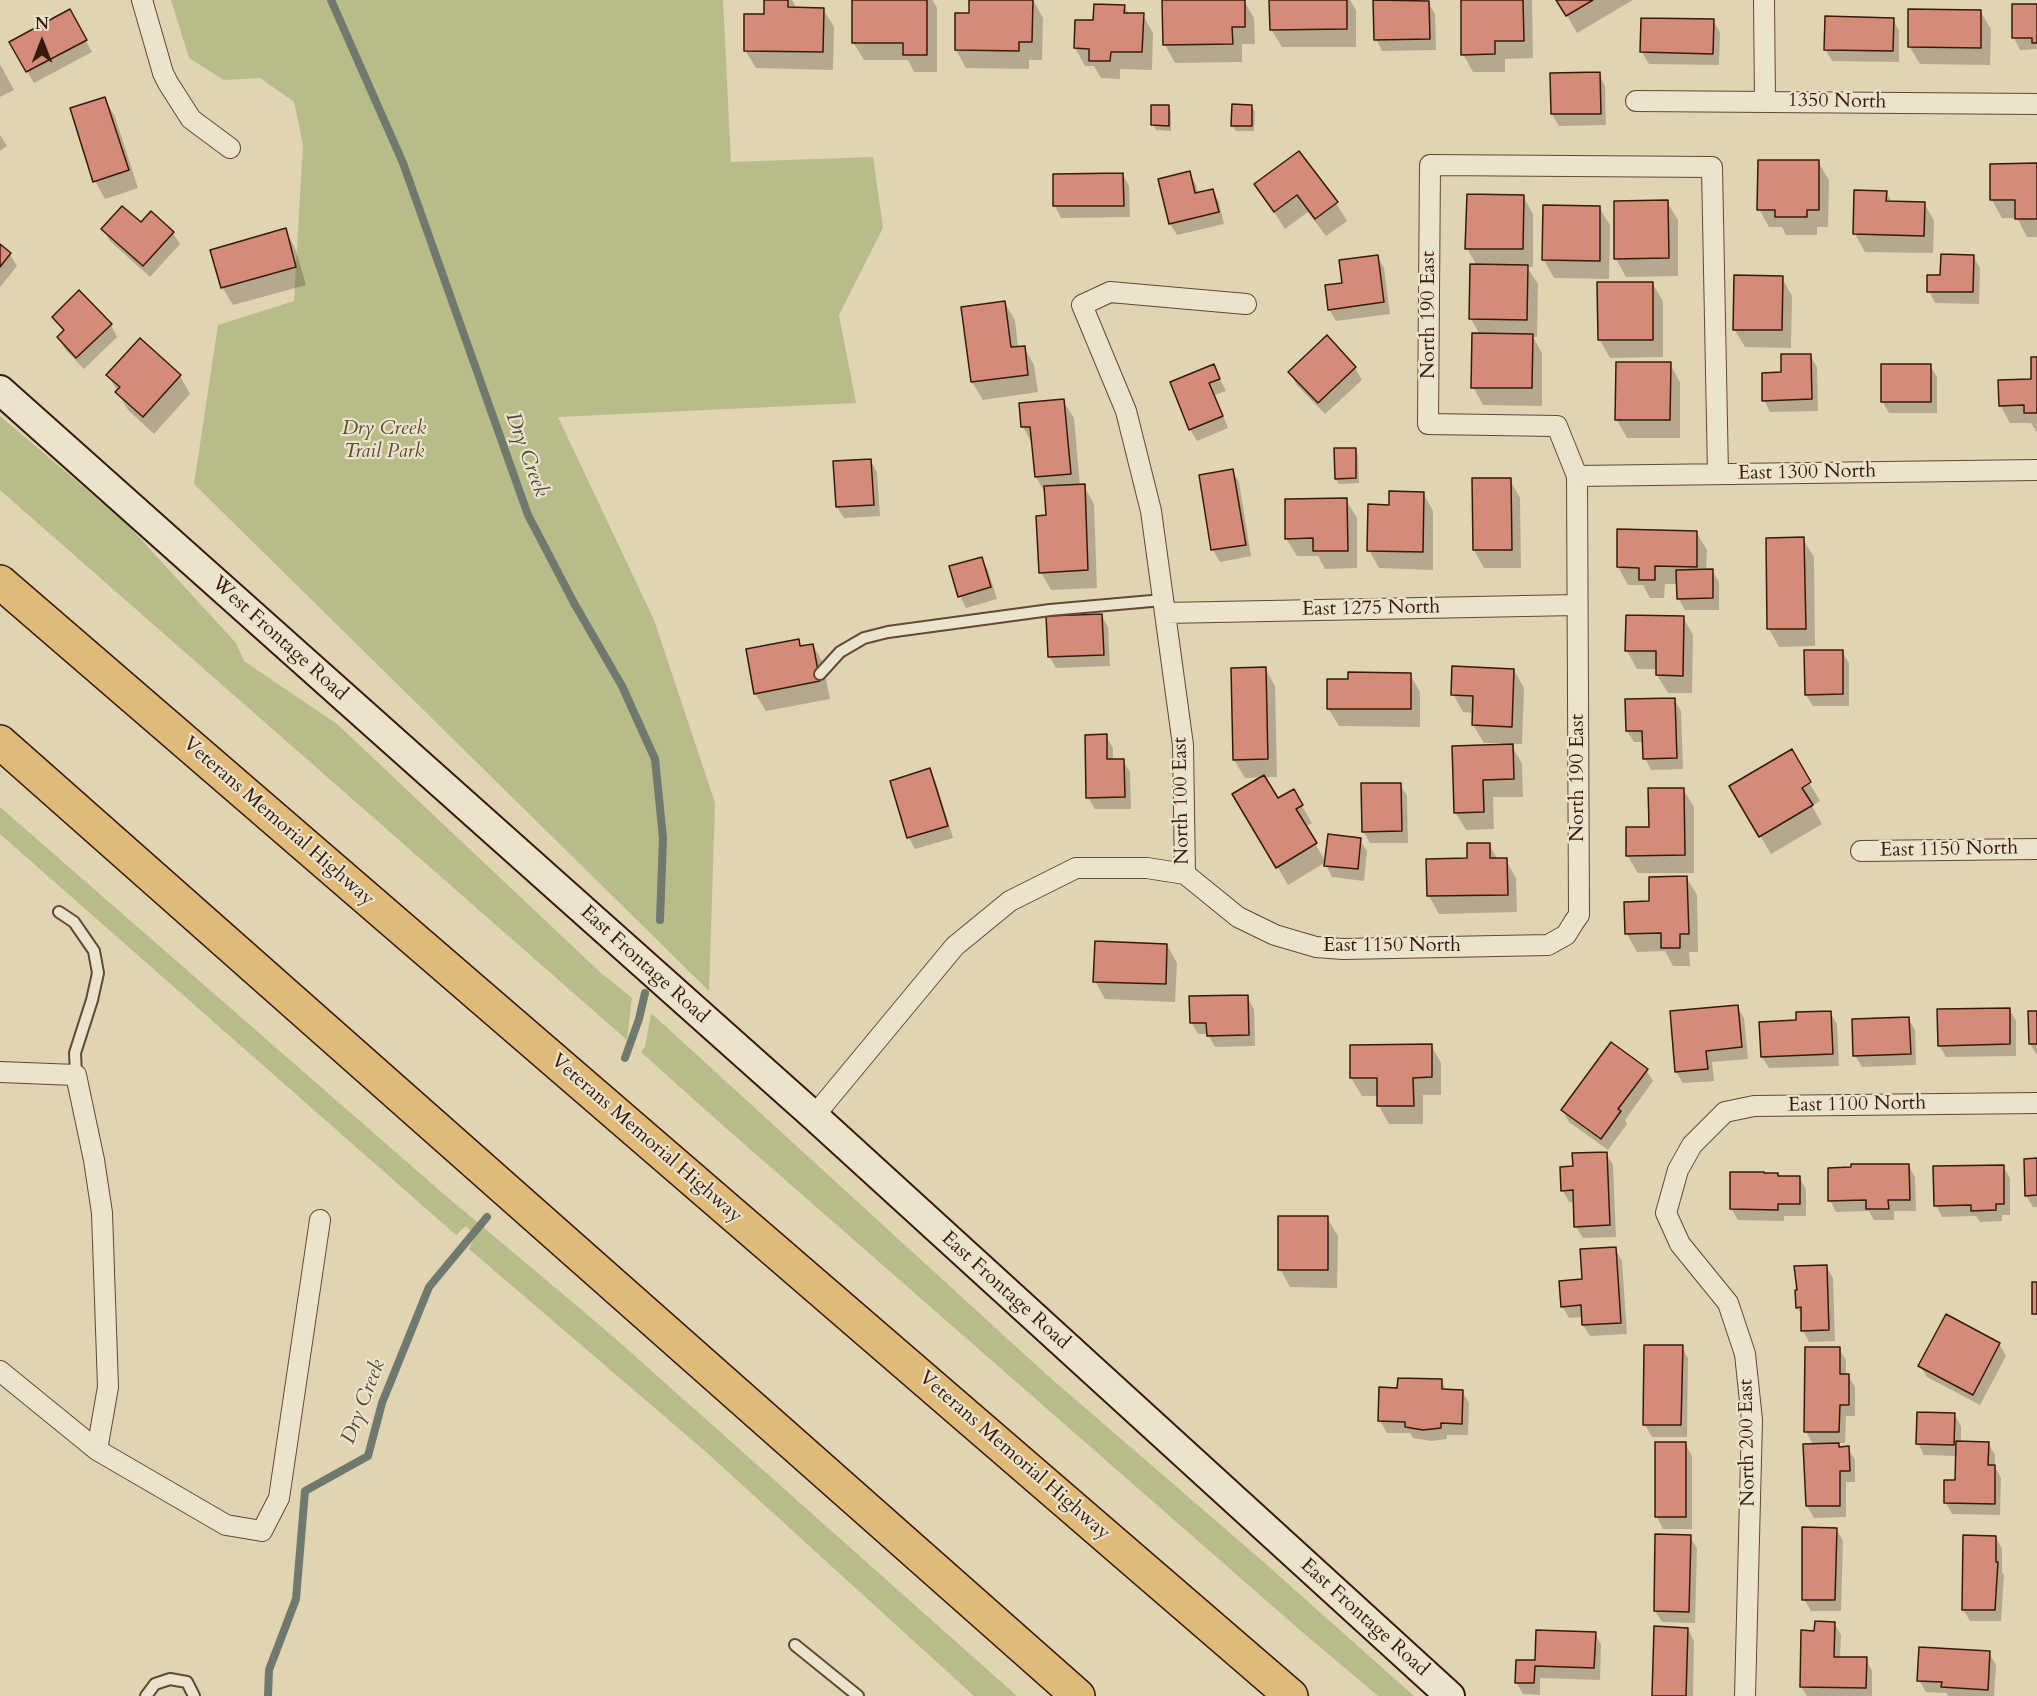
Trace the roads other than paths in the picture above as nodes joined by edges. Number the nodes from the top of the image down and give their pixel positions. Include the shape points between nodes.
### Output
1 (142, 0) edge
2 (1764, 0) edge
3 (1636, 101) dead end
4 (1765, 102) junction
5 (2037, 104) edge
6 (230, 148) dead end
7 (1245, 304) dead end
8 (0, 390) edge
9 (2037, 470) edge
10 (1718, 474) junction
11 (1577, 476) junction
12 (0, 582) edge
13 (1576, 605) junction
14 (1164, 607) junction
15 (820, 675) dead end
16 (0, 742) edge
17 (2037, 849) edge
18 (1861, 851) dead end
19 (1185, 874) junction
20 (558, 888) joint
21 (59, 912) dead end
22 (1575, 922) joint
23 (0, 1072) edge
24 (76, 1075) junction
25 (2037, 1102) edge
26 (814, 1116) junction
27 (1692, 1145) joint
28 (320, 1220) dead end
29 (0, 1371) edge
30 (97, 1450) junction
31 (795, 1645) dead end
32 (146, 1696) edge
33 (194, 1696) edge
34 (858, 1696) edge
35 (1078, 1696) edge
36 (1292, 1696) edge
37 (1450, 1696) edge
38 (1745, 1696) edge

1 - 6 street via 168,83 191,119
2 - 4 street
3 - 4 street, 1350 North
4 - 5 street, 1350 North
7 - 14 street, North 100 East via 1110,292 1082,305 1126,411 1151,511
8 - 20 street, West Frontage Road
9 - 10 street, East 1300 North
10 - 11 street, East 1300 North
10 - 11 street, North 190 East via 1712,167 1430,165 1428,424 1557,426
11 - 13 street, North 190 East
12 - 36 highway, Veterans Memorial Highway
13 - 14 street, East 1275 North
13 - 22 street, North 190 East via 1579,915
14 - 15 lane via 1050,610 888,632 864,638 840,652
14 - 19 street, North 100 East via 1183,745
16 - 35 highway
17 - 18 street, East 1150 North
19 - 22 street, East 1150 North via 1238,917 1275,935 1316,947 1548,945 1566,935
19 - 26 street, North 100 East via 1147,868 1076,868 1010,901 955,946
20 - 26 street, East Frontage Road
21 - 24 lane via 74,922 94,951 98,973 75,1053
23 - 24 street
24 - 30 street via 102,1213 108,1387
25 - 27 street, East 1100 North via 1754,1106 1725,1112
26 - 37 street, East Frontage Road
27 - 38 street, North 200 East via 1678,1170 1666,1213 1680,1244 1728,1303 1745,1354 1752,1420
28 - 30 street via 279,1498 262,1531 226,1525
29 - 30 street
31 - 34 lane
32 - 33 lane via 155,1684 170,1678 187,1682

